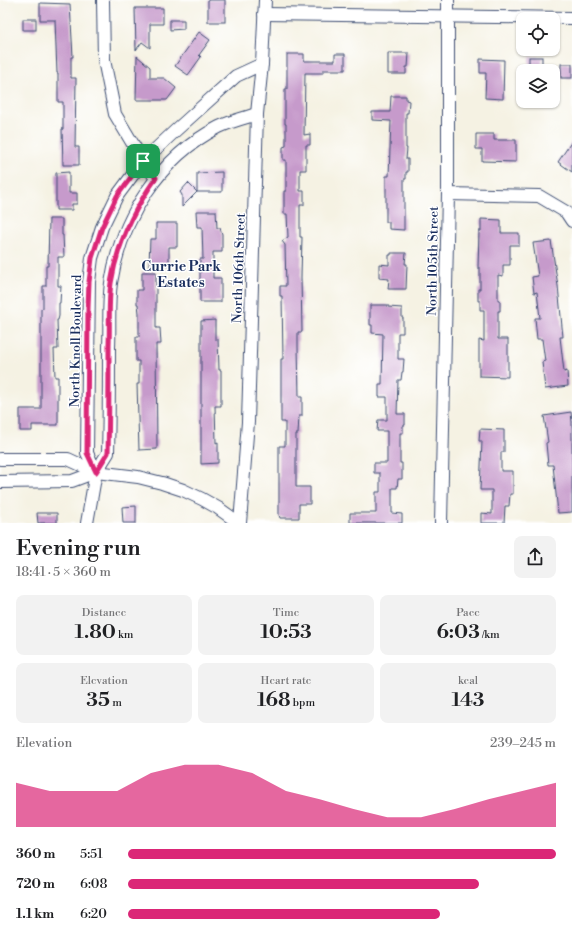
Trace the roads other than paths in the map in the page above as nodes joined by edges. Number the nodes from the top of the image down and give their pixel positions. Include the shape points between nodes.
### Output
1 (103, 0) edge
2 (265, 0) edge
3 (448, 0) edge
4 (264, 14) junction
5 (448, 17) junction
6 (572, 18) edge
7 (262, 64) junction
8 (256, 114) junction
9 (143, 161) junction
10 (156, 178) junction
11 (448, 194) junction
12 (572, 221) edge
13 (0, 459) edge
14 (96, 472) junction
15 (0, 482) edge
16 (87, 523) edge
17 (239, 523) edge
18 (441, 523) edge

1 - 9 street via 104,60 115,114
2 - 4 street
3 - 5 street, North 105th Street
4 - 5 street
4 - 7 street, North 106th Street
5 - 6 street
5 - 11 street, North 105th Street
7 - 8 street, North 106th Street
7 - 9 street, North Knoll Boulevard via 236,76
8 - 10 street via 219,127 184,151
8 - 17 street, North 106th Street via 248,422
9 - 10 street
9 - 14 street, North Knoll Boulevard via 117,196 102,227 92,258 88,308 87,453
10 - 14 street via 136,209 124,236 111,284 108,453
11 - 12 street via 539,196 566,212
11 - 18 street, North 105th Street
13 - 14 street via 68,459
14 - 15 street via 72,482
14 - 16 street
14 - 17 street via 138,477 176,488 213,505

